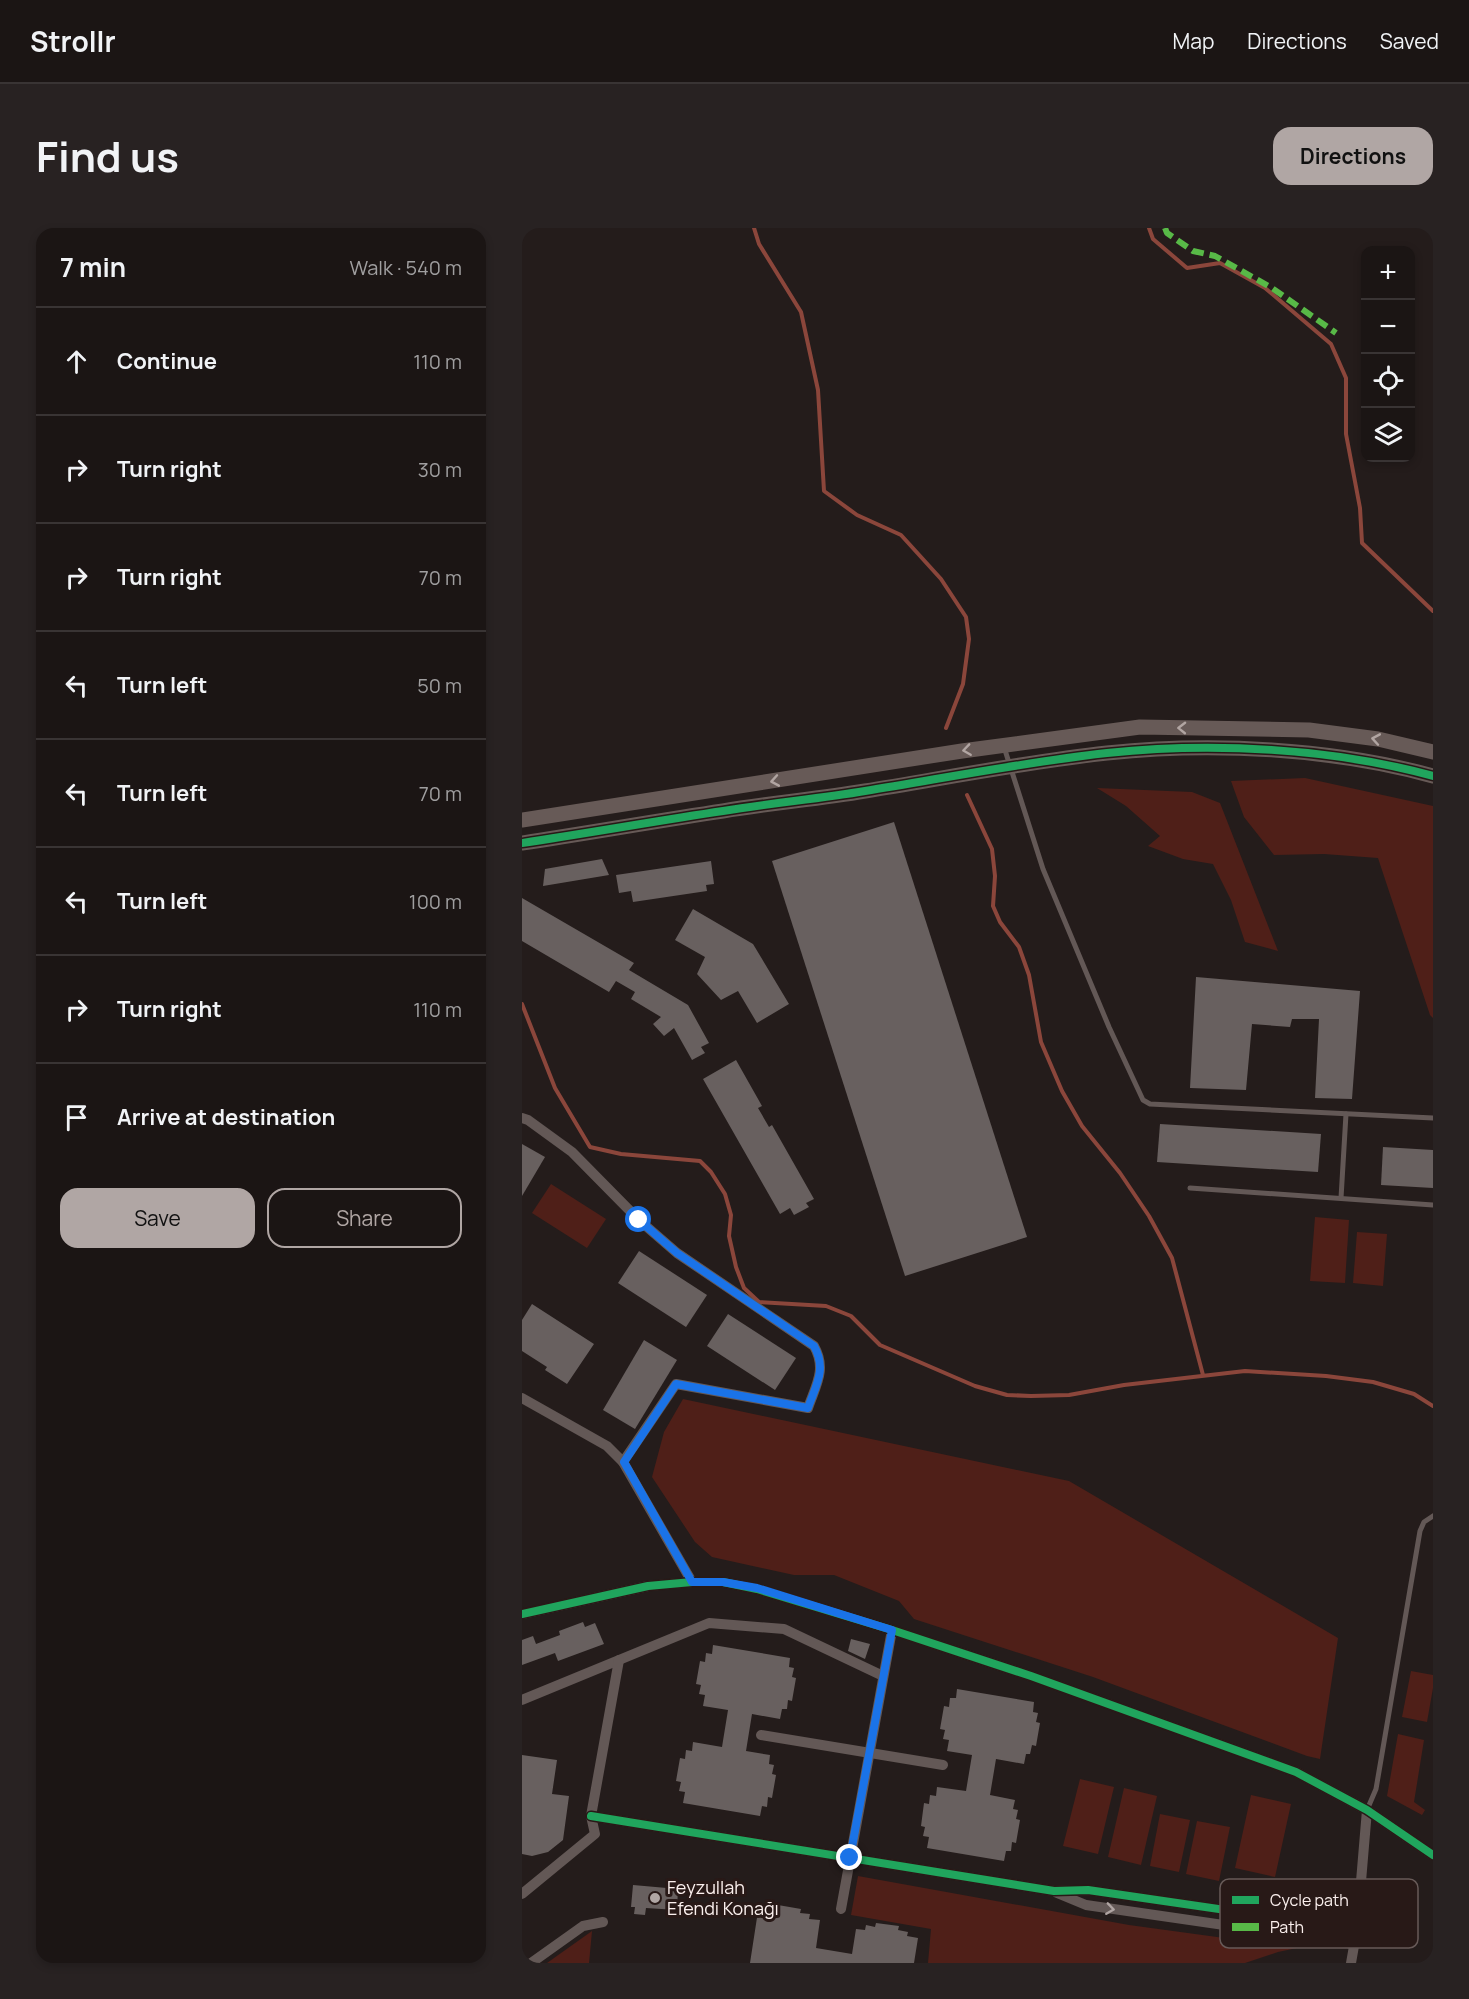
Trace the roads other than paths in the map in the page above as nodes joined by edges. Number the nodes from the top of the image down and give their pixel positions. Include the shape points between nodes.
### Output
1 (1004, 745) junction
2 (1433, 752) edge
3 (1010, 768) junction
4 (1433, 776) edge
5 (723, 790) junction
6 (726, 810) junction
7 (561, 816) junction
8 (522, 820) edge
9 (567, 836) junction
10 (522, 843) edge
11 (1346, 1114) junction
12 (522, 1118) edge
13 (1433, 1118) edge
14 (1190, 1188) dead end
15 (1341, 1198) junction
16 (1433, 1204) edge
17 (522, 1398) edge
18 (624, 1462) junction
19 (1433, 1515) edge
20 (692, 1582) junction
21 (522, 1614) edge
22 (892, 1630) junction
23 (619, 1660) junction
24 (883, 1676) junction
25 (522, 1700) edge
26 (761, 1735) dead end
27 (869, 1753) junction
28 (943, 1765) dead end
29 (1367, 1810) junction
30 (591, 1816) junction
31 (1433, 1855) edge
32 (850, 1858) junction
33 (1361, 1879) edge
34 (1054, 1891) junction
35 (522, 1894) edge
36 (841, 1909) dead end
37 (1220, 1909) edge
38 (603, 1922) dead end
39 (1220, 1924) edge
40 (1353, 1948) edge
41 (531, 1963) edge
42 (1351, 1963) edge

2 -> 1 street via 1378,739 1309,730 1140,727
1 - 3 lane
1 -> 5 street
3 - 4 street via 1108,753 1204,748 1339,757
3 - 6 street
3 - 11 lane via 1043,869 1143,1100 1150,1104
5 - 6 street
5 - 7 street
6 - 9 street
7 - 8 street
7 - 9 street
9 - 10 street
11 - 13 lane
11 - 15 lane
12 - 18 street via 572,1152 677,1253 814,1346 819,1356 822,1369 808,1408 676,1384
14 - 15 lane
15 - 16 lane
17 - 18 street via 608,1446
18 - 20 street
19 - 29 lane via 1420,1530 1376,1789
20 - 21 street via 648,1586
20 - 22 street via 757,1588
22 - 24 street
22 - 29 street via 1296,1772
23 - 24 street via 710,1623 784,1629
23 - 25 street
23 - 30 street
24 - 27 street
26 - 27 street
27 - 28 street
27 - 32 street
29 - 31 street
29 - 33 street
30 - 32 street
30 - 35 street via 595,1834
32 - 34 street
32 - 36 street
34 - 37 street via 1088,1890
34 -> 39 street via 1086,1905
38 - 41 street via 583,1926
40 - 42 street

